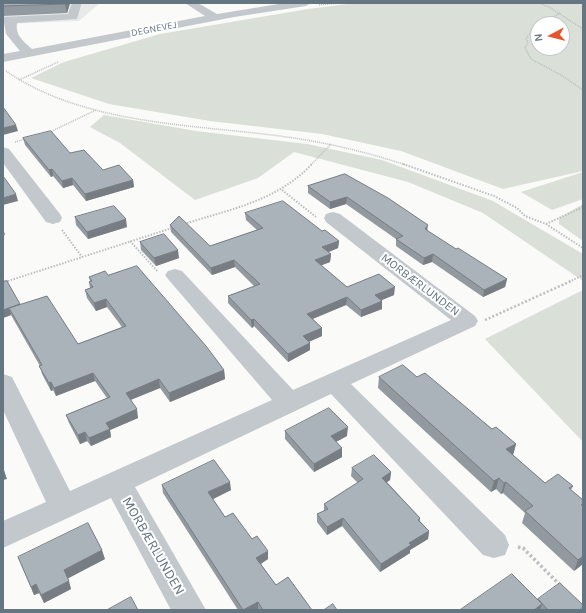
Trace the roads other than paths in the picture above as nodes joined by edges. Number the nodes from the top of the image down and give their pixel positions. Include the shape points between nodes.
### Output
1 (190, 3) edge
2 (306, 3) edge
3 (76, 5) dead end
4 (216, 11) junction
5 (7, 20) edge
6 (29, 53) junction
7 (3, 58) edge
8 (6, 147) edge
9 (53, 218) road end
10 (333, 218) road end
11 (175, 274) road end
12 (334, 382) junction
13 (3, 383) edge
14 (290, 403) junction
15 (117, 482) junction
16 (63, 507) junction
17 (3, 535) edge
18 (494, 545) road end
19 (189, 610) edge

1 - 4 street
2 - 4 street, DEGNEVEJ via 234,14
3 - 5 street via 73,17
4 - 6 street, DEGNEVEJ
5 - 6 street via 12,36
6 - 7 street, DEGNEVEJ
8 - 9 street
10 - 12 street, MORBÆRLUNDEN via 467,321
11 - 14 street
12 - 14 street, MORBÆRLUNDEN
12 - 18 street
13 - 16 street
14 - 15 street, MORBÆRLUNDEN
15 - 16 street, MORBÆRLUNDEN
15 - 19 street, MORBÆRLUNDEN
16 - 17 street, MORBÆRLUNDEN

